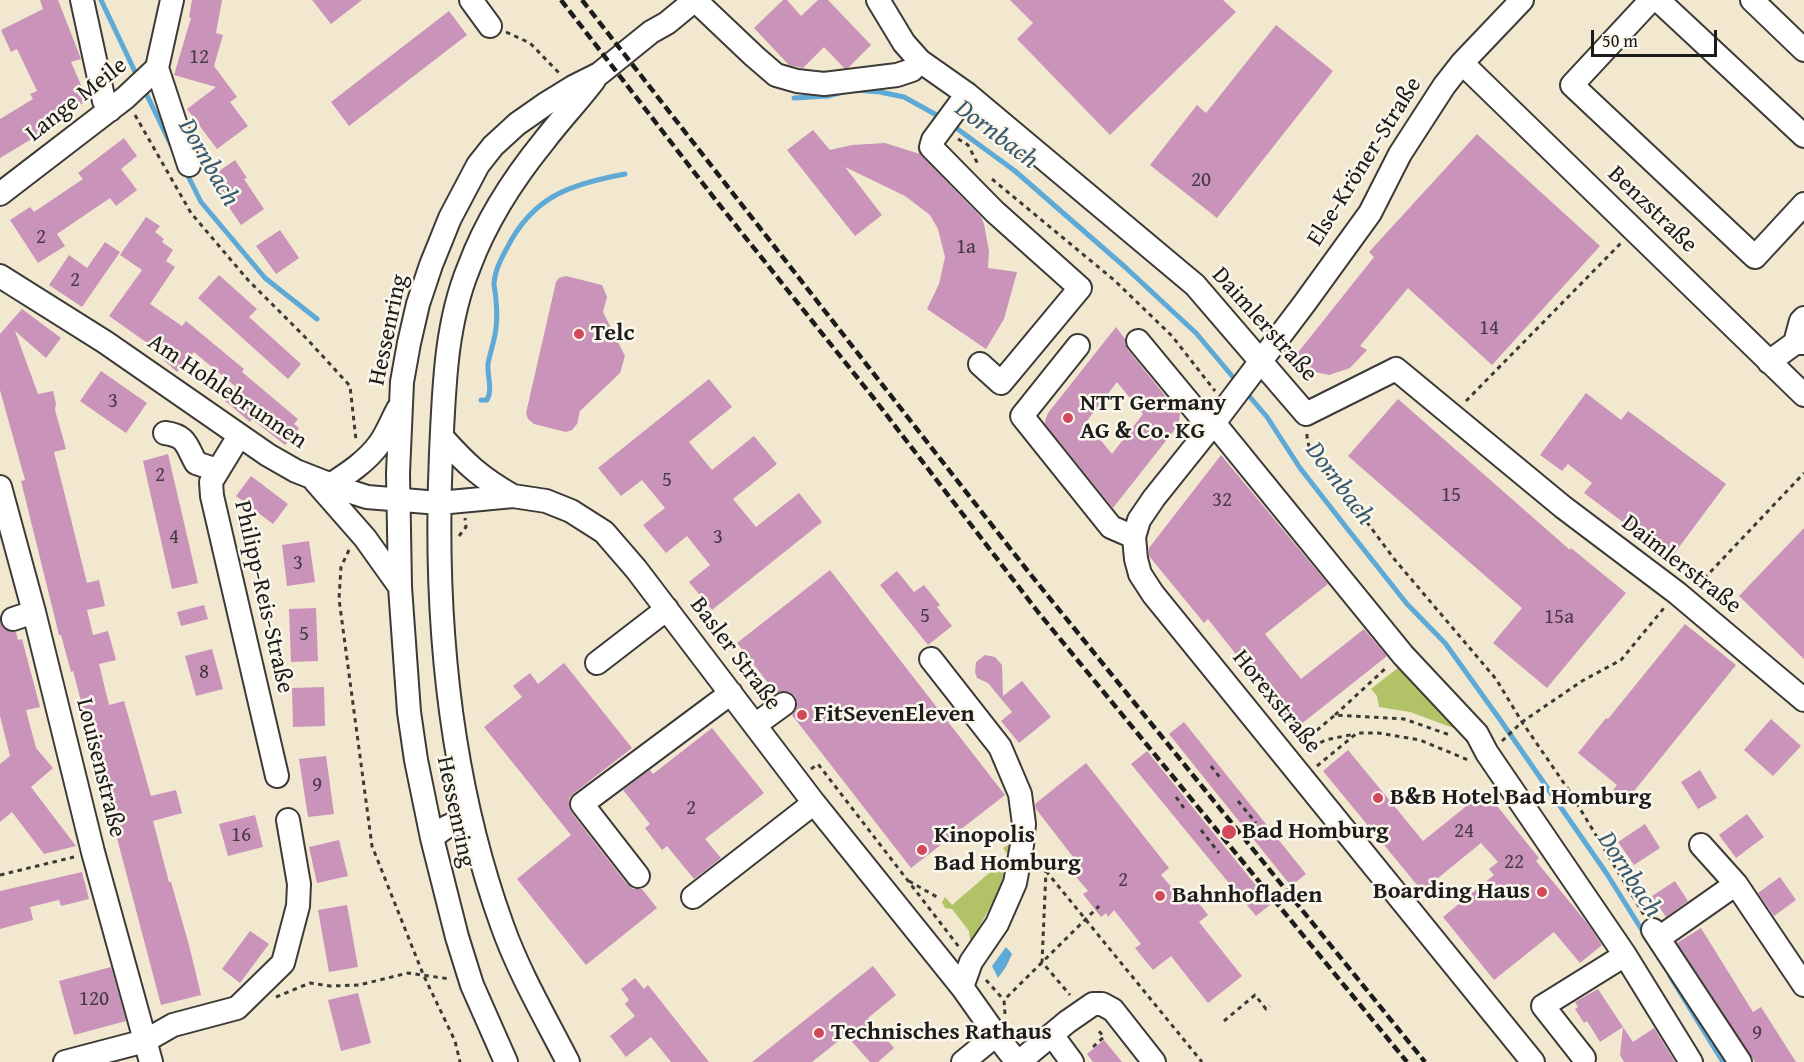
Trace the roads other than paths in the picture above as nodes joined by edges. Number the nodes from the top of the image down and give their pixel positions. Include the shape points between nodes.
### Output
1 (82, 0) edge
2 (172, 0) edge
3 (471, 0) edge
4 (681, 0) edge
5 (695, 0) edge
6 (1522, 0) edge
7 (1651, 0) edge
8 (1658, 0) edge
9 (1752, 0) edge
10 (888, 5) edge
11 (490, 26) road end
12 (651, 32) junction
13 (1804, 50) edge
14 (920, 61) junction
15 (1462, 63) junction
16 (155, 71) junction
17 (599, 74) junction
18 (967, 94) junction
19 (118, 104) junction
20 (1804, 136) edge
21 (189, 165) dead end
22 (0, 194) edge
23 (1804, 204) edge
24 (0, 276) edge
25 (0, 293) edge
26 (34, 298) junction
27 (1804, 318) edge
28 (1138, 341) dead end
29 (1799, 343) edge
30 (1078, 346) dead end
31 (1261, 360) junction
32 (1769, 362) junction
33 (980, 364) dead end
34 (1804, 396) edge
35 (401, 403) junction
36 (1217, 419) junction
37 (165, 433) dead end
38 (239, 436) junction
39 (442, 437) junction
40 (217, 470) junction
41 (321, 481) junction
42 (0, 487) edge
43 (513, 496) junction
44 (398, 500) junction
45 (439, 503) junction
46 (1134, 537) junction
47 (400, 587) junction
48 (667, 609) junction
49 (34, 612) junction
50 (13, 619) dead end
51 (931, 659) dead end
52 (597, 663) dead end
53 (734, 696) junction
54 (1804, 700) edge
55 (784, 704) dead end
56 (755, 725) junction
57 (678, 748) dead end
58 (277, 776) dead end
59 (814, 803) junction
60 (288, 819) dead end
61 (472, 825) junction
62 (432, 837) junction
63 (1701, 845) dead end
64 (638, 876) dead end
65 (1736, 884) junction
66 (693, 897) dead end
67 (1625, 955) junction
68 (1804, 985) edge
69 (962, 987) junction
70 (1001, 1026) junction
71 (1052, 1035) junction
72 (148, 1052) edge
73 (1584, 1058) dead end
74 (1021, 1060) edge
75 (66, 1062) edge
76 (506, 1062) edge
77 (568, 1062) edge
78 (963, 1062) edge
79 (1072, 1062) edge
80 (1154, 1062) edge
81 (1533, 1062) edge
82 (1691, 1062) edge
83 (1740, 1062) edge

1 - 19 street via 104,101
2 - 16 street, Lange Meile
3 - 11 street
4 - 12 street
5 - 12 street
5 - 14 street via 776,75 797,81 824,84 897,75 912,70
6 - 15 street, Else-Kröner-Straße
7 - 23 street via 1572,85 1755,257
8 - 20 street
9 - 13 street
10 - 14 street, Daimlerstraße via 904,43
12 - 17 street
14 - 18 street, Daimlerstraße
15 - 31 street, Else-Kröner-Straße via 1400,154 1370,213
15 - 32 street, Benzstraße
16 - 19 street, Lange Meile
16 - 21 street, Lange Meile
17 - 35 street, Hessenring via 517,124 478,165 450,218 428,275 408,343
17 - 39 street, Hessenring via 520,174 483,234 469,266 452,328
18 - 31 street, Daimlerstraße via 1195,285
18 - 33 street via 931,147 995,212 1080,288 1001,383
19 - 22 street, Lange Meile
24 - 26 street, Am Hohlebrunnen
25 - 26 street, Am Hohlebrunnen
26 - 38 street, Am Hohlebrunnen via 105,342
27 - 29 street
28 - 36 street
29 - 32 street
30 - 46 street via 1022,416 1112,527
31 - 36 street
31 - 54 street, Daimlerstraße via 1306,414 1396,369 1563,507 1681,596
32 - 34 street, Benzstraße
35 - 41 street via 380,442 354,470
35 - 44 street, Hessenring
36 - 46 street via 1154,498 1139,520
36 - 67 street via 1403,655 1491,750
37 - 40 street via 184,440 196,463
38 - 40 street, Philipp-Reis-Straße
38 - 41 street, Am Hohlebrunnen
39 - 43 street via 466,465
39 - 45 street, Hessenring
40 - 58 street, Philipp-Reis-Straße via 211,482 212,496
41 - 44 street, Am Hohlebrunnen via 367,497
41 - 47 street
42 - 49 street, Louisenstraße
43 - 45 street, Basler Straße
43 - 48 street, Basler Straße via 546,501 572,511 604,532
44 - 45 street, Am Hohlebrunnen
44 - 47 street, Hessenring
45 - 61 street, Hessenring via 446,670
46 - 81 street, Horexstraße via 1140,574 1153,594
47 - 62 street, Hessenring via 409,712
48 - 52 street
48 - 53 street, Basler Straße
49 - 50 street
49 - 72 street, Louisenstraße via 93,852
51 - 69 street via 1000,747 1020,794 1024,824 1015,883
53 - 56 street, Basler Straße
53 - 57 street
53 - 64 street via 582,804
55 - 56 street
56 - 59 street, Basler Straße
59 - 66 street
59 - 69 street, Basler Straße
60 - 72 street via 299,884 298,906 283,963 237,1008 173,1025
61 - 62 street via 456,823
61 - 77 street, Hessenring via 519,967
62 - 76 street, Hessenring via 472,985
63 - 65 street
65 - 68 street
65 - 83 street via 1656,934
67 - 73 street via 1543,1006
67 - 82 street
69 - 70 street, Basler Straße
70 - 74 street, Basler Straße
70 - 78 street
71 - 74 street
71 - 79 street
71 - 80 street via 1093,1004 1102,1004 1113,1010
72 - 75 street

